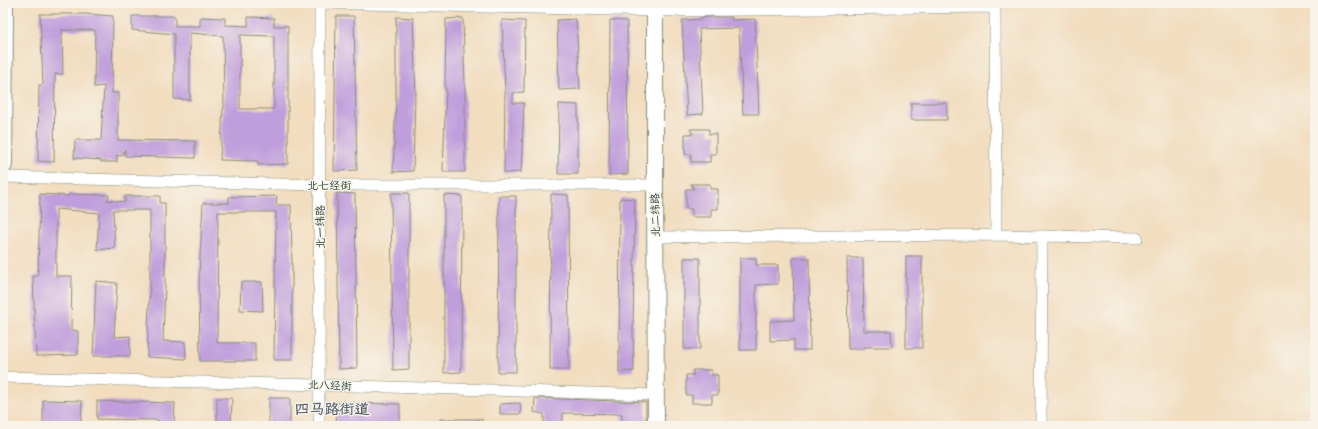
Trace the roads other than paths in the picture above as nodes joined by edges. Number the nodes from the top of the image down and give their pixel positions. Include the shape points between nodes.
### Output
1 (4, 3) edge
2 (321, 3) edge
3 (995, 5) edge
4 (655, 7) edge
5 (3, 165) edge
6 (3, 178) edge
7 (320, 185) junction
8 (654, 185) junction
9 (996, 234) junction
10 (1042, 236) junction
11 (655, 237) junction
12 (1137, 238) dead end
13 (3, 377) edge
14 (320, 384) junction
15 (656, 395) junction
16 (319, 426) edge
17 (656, 426) edge
18 (1041, 426) edge

1 - 5 main road
2 - 4 street
2 - 7 street, 北一纬路
3 - 4 street
3 - 9 street
4 - 8 street, 北二纬路
6 - 7 street, 北七经街
7 - 8 street, 北七经街
7 - 14 street, 北一纬路
8 - 11 street, 北二纬路
9 - 10 street
9 - 11 street
10 - 12 street
10 - 18 street
11 - 15 street, 北二纬路
13 - 14 street, 北八经街
14 - 15 street, 北八经街
14 - 16 street, 北一纬路
15 - 17 street, 北二纬路

